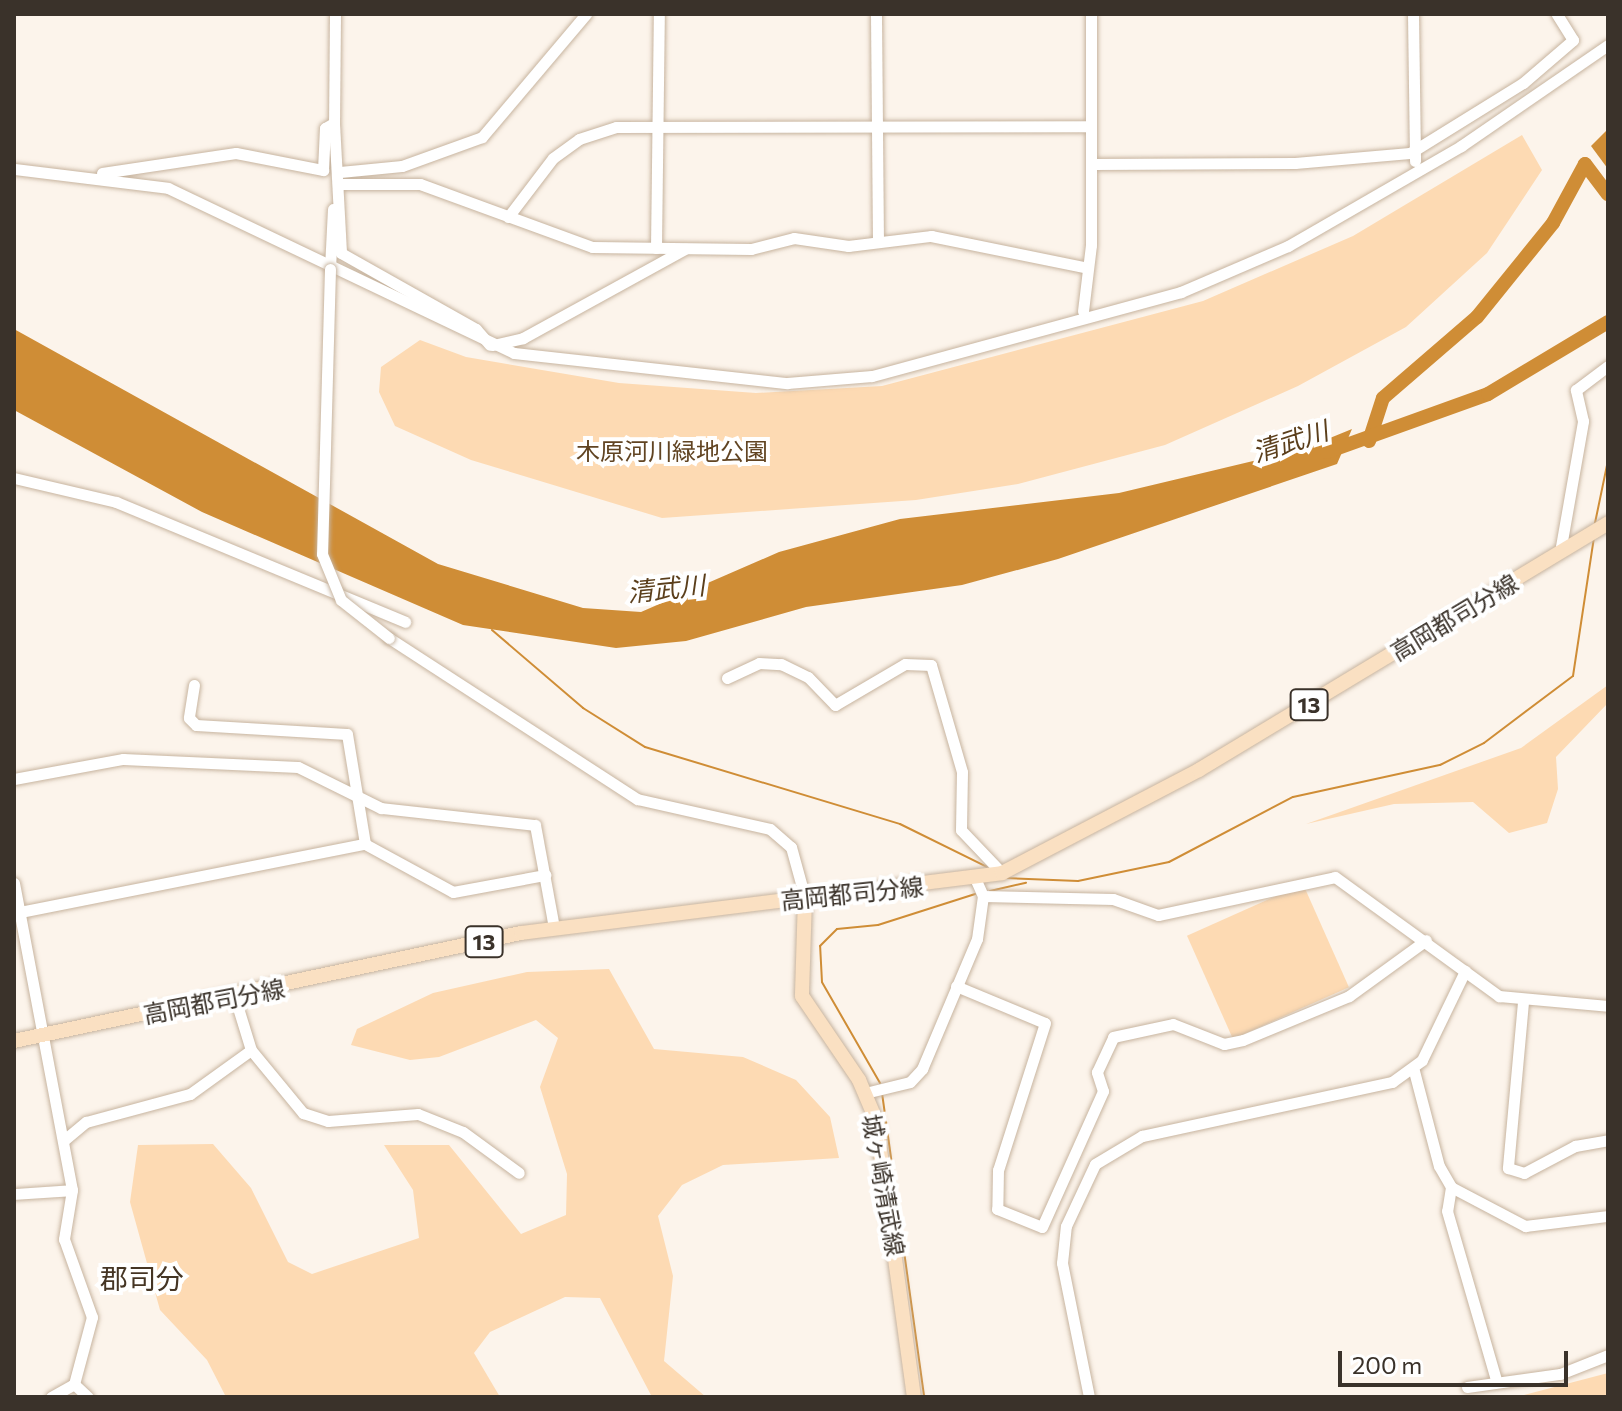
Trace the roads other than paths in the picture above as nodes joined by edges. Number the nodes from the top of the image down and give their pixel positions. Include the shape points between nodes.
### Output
1 (335, 14) edge
2 (586, 14) edge
3 (659, 14) edge
4 (876, 14) edge
5 (1091, 14) edge
6 (1413, 14) edge
7 (1557, 14) edge
8 (1608, 45) edge
9 (334, 123) junction
10 (657, 124) junction
11 (876, 124) junction
12 (1091, 126) junction
13 (1413, 157) junction
14 (1439, 159) junction
15 (1092, 164) junction
16 (14, 169) edge
17 (97, 174) junction
18 (340, 178) junction
19 (1397, 185) junction
20 (508, 217) junction
21 (878, 239) junction
22 (656, 248) junction
23 (685, 249) junction
24 (331, 266) junction
25 (1088, 268) junction
26 (1083, 311) junction
27 (1113, 313) junction
28 (1055, 328) junction
29 (490, 345) junction
30 (1608, 366) edge
31 (14, 478) edge
32 (1608, 523) edge
33 (1560, 552) junction
34 (405, 622) dead end
35 (727, 678) dead end
36 (194, 685) dead end
37 (14, 779) edge
38 (357, 802) junction
39 (365, 844) junction
40 (1002, 873) junction
41 (545, 875) junction
42 (976, 880) junction
43 (14, 883) edge
44 (983, 896) junction
45 (805, 898) junction
46 (20, 912) junction
47 (554, 928) junction
48 (1426, 940) junction
49 (1465, 971) junction
50 (956, 986) junction
51 (235, 998) junction
52 (1523, 1002) junction
53 (1608, 1006) edge
54 (42, 1035) junction
55 (14, 1041) edge
56 (251, 1050) junction
57 (1414, 1071) junction
58 (865, 1093) junction
59 (1608, 1140) edge
60 (63, 1141) junction
61 (519, 1173) dead end
62 (1451, 1187) junction
63 (72, 1190) junction
64 (14, 1194) edge
65 (1608, 1216) edge
66 (1608, 1355) edge
67 (1496, 1380) junction
68 (74, 1384) junction
69 (1467, 1387) dead end
70 (51, 1397) edge
71 (88, 1397) edge
72 (914, 1397) edge
73 (1089, 1397) edge

1 - 9 street
2 - 18 street via 482,137 402,166
3 - 10 street
4 - 11 street
5 - 12 street
6 - 13 street
7 - 13 street via 1573,40 1523,83
8 - 14 street
9 - 17 street via 325,128 323,170 236,153
9 - 18 street
9 - 24 street
10 - 11 street
10 - 20 street via 579,139 553,158
10 - 22 street
11 - 12 street
11 - 21 street
12 - 15 street
13 - 14 street
13 - 15 street
13 - 19 street
14 - 19 street
15 - 25 street
16 - 17 street
17 - 24 street via 179,192
18 - 20 street via 410,182
18 - 29 street via 345,259 476,329
19 - 27 street via 1288,246
20 - 22 street via 592,247
21 - 23 street via 848,246 794,238 751,249
21 - 25 street via 944,237
22 - 23 street
23 - 29 street via 523,338
24 - 29 street
24 - 45 street, bridge via 322,554 341,600 389,638 637,799 770,829 791,847
25 - 26 street
26 - 27 street
26 - 28 street
27 - 28 street
28 - 29 street via 872,376 787,383 559,360
30 - 33 street via 1576,390 1583,421
31 - 34 street via 116,502
32 - 33 main road, 高岡都司分線 / 13
33 - 40 main road, 高岡都司分線 / 13 via 1199,770
35 - 40 street via 759,663 781,664 808,677 835,705 905,664 931,665 962,772 961,830
36 - 38 street via 189,718 196,725 347,734
37 - 38 street via 123,759 298,767
38 - 39 street
38 - 41 street via 535,825
39 - 41 street via 453,892
39 - 46 street
40 - 42 main road, 高岡都司分線 / 13
41 - 47 street
42 - 44 street
42 - 45 main road, 高岡都司分線 / 13
43 - 46 street
44 - 48 street via 1113,899 1158,915 1325,876 1348,881
44 - 50 street via 977,939
45 - 47 main road, 高岡都司分線 / 13
45 - 58 main road, 城ヶ崎清武線 via 805,1007
46 - 54 street
47 - 51 main road, 高岡都司分線 / 13
48 - 49 street
48 - 50 street via 1349,996 1243,1040 1224,1044 1173,1024 1113,1037 1097,1072 1103,1091 1042,1227 997,1209 998,1170 1045,1023
49 - 52 street
49 - 57 street
50 - 58 street via 922,1069 910,1082
51 - 54 main road, 高岡都司分線 / 13
51 - 56 street
52 - 53 street
52 - 59 street via 1508,1168 1524,1173 1575,1146
54 - 55 main road, 高岡都司分線 / 13
54 - 60 street
56 - 60 street via 190,1094 86,1122
56 - 61 street via 303,1113 328,1121 418,1114 463,1132
57 - 62 street
57 - 73 street via 1370,1090 1142,1136 1095,1164 1066,1226 1062,1263
58 - 72 main road, 城ヶ崎清武線 via 889,1192
60 - 63 street
62 - 65 street via 1525,1226
62 - 67 street via 1447,1211
63 - 64 street
63 - 68 street via 64,1239 92,1317
66 - 67 street via 1560,1374
67 - 69 street
68 - 70 street
68 - 71 street

